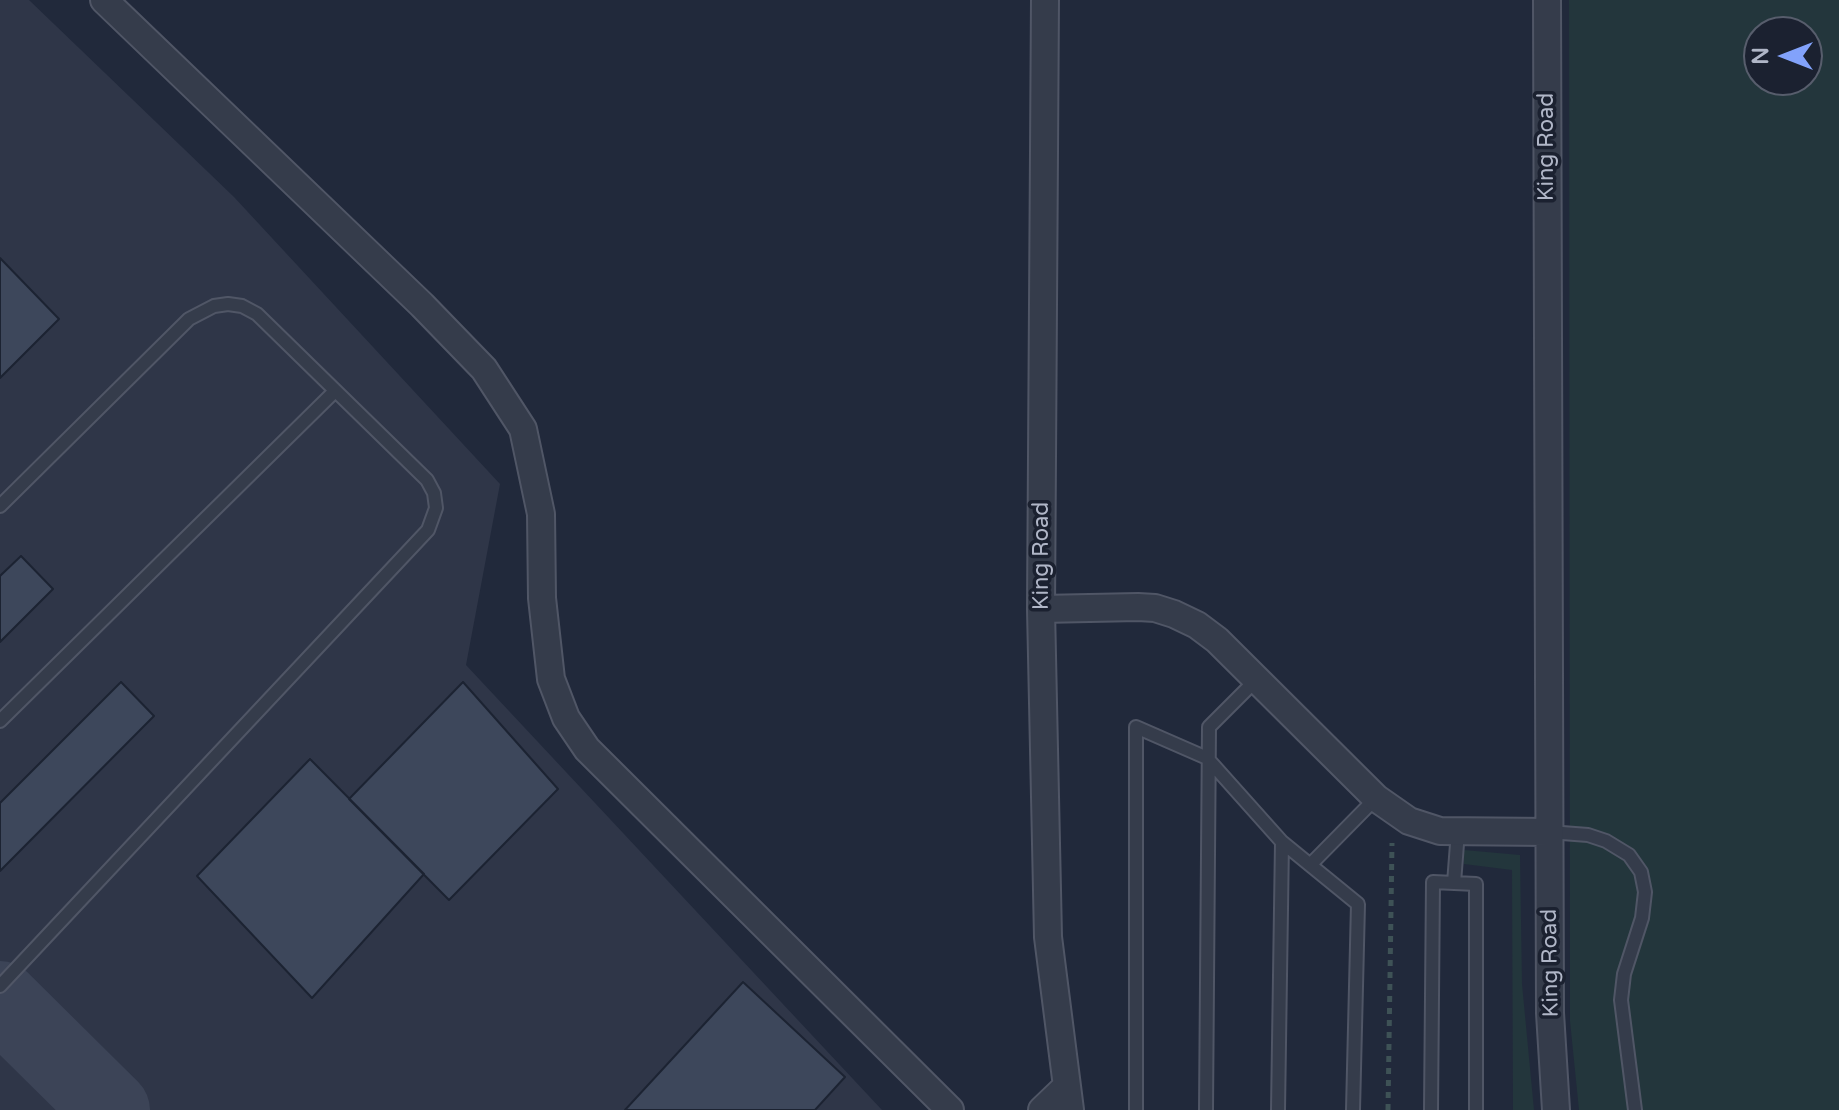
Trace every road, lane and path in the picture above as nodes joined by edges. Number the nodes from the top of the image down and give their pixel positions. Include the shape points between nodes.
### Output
1 (104, 0) edge
2 (1045, 0) edge
3 (1547, 0) edge
4 (335, 391) junction
5 (0, 506) edge
6 (1041, 609) junction
7 (1258, 678) junction
8 (0, 721) edge
9 (1207, 758) junction
10 (1376, 798) junction
11 (1458, 831) junction
12 (1549, 832) junction
13 (1392, 838) dead end
14 (1282, 842) junction
15 (1310, 865) junction
16 (1454, 883) junction
17 (0, 986) edge
18 (1062, 1058) junction
19 (1068, 1098) edge
20 (950, 1110) edge
21 (1042, 1110) edge
22 (1084, 1110) edge
23 (1136, 1110) edge
24 (1206, 1110) edge
25 (1278, 1110) edge
26 (1353, 1110) edge
27 (1388, 1110) edge
28 (1431, 1110) edge
29 (1476, 1110) edge
30 (1556, 1110) edge
31 (1635, 1110) edge

1 - 20 street via 484,369 523,429 541,514 542,598 551,679 566,718 587,749
2 - 6 street, King Road
3 - 12 street, King Road
4 - 5 lane via 257,314 242,306 214,306 189,319
4 - 8 lane
4 - 17 lane via 427,480 436,508 428,530
6 - 7 street via 1155,608 1197,625
6 - 18 street, King Road via 1048,937
7 - 9 lane via 1209,727
7 - 10 street
9 - 14 lane
9 - 23 lane via 1136,727
9 - 24 lane
10 - 11 street via 1409,821
10 - 15 lane
11 - 12 street
11 - 16 lane
12 - 30 street, King Road
12 - 31 lane via 1606,841 1629,855 1641,872 1642,918 1621,1000
13 - 27 path
14 - 15 lane
14 - 25 lane
15 - 26 lane via 1358,904
16 - 28 lane via 1433,882
16 - 29 lane via 1476,884
18 - 19 street, King Road
18 - 22 lane
19 - 21 street

